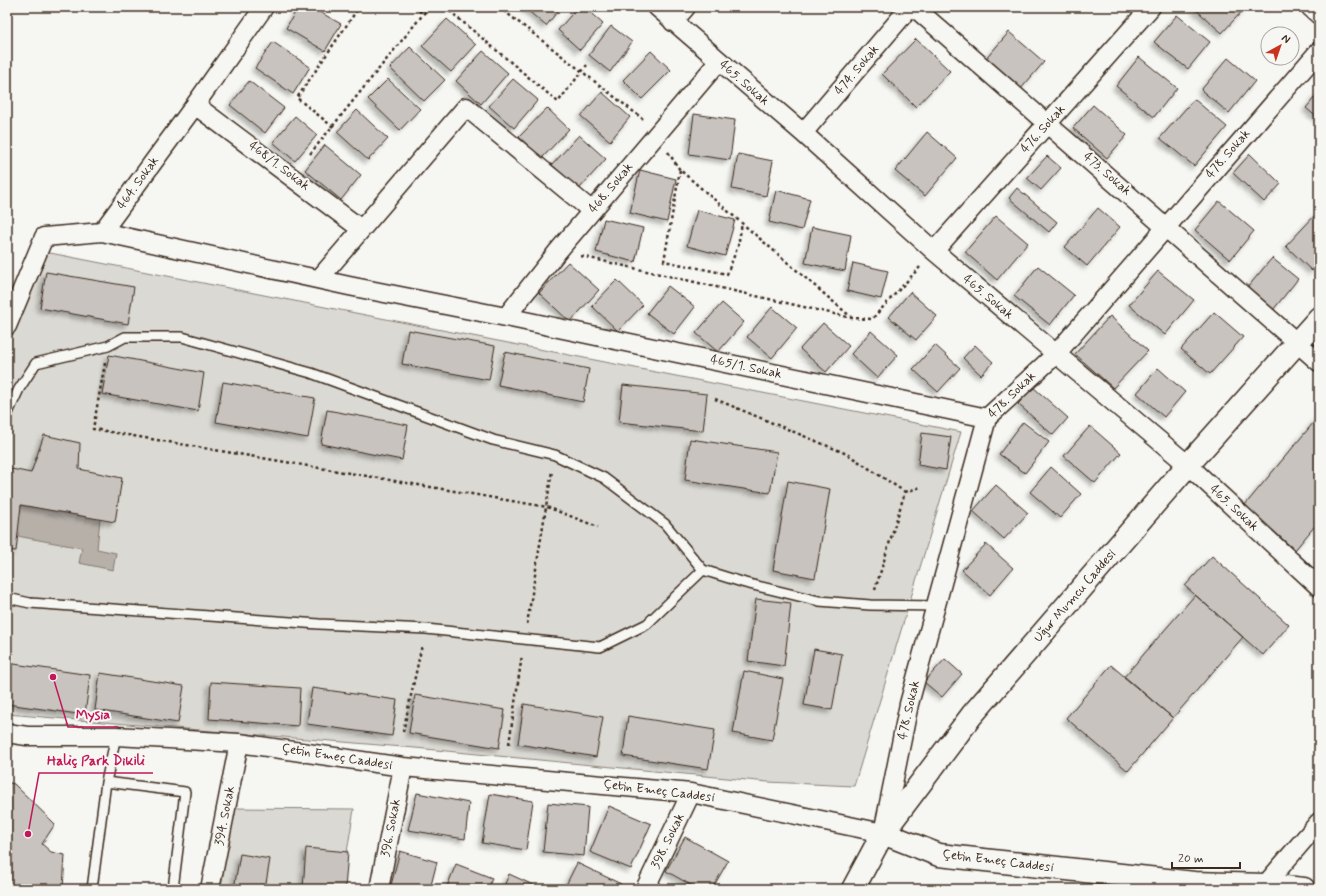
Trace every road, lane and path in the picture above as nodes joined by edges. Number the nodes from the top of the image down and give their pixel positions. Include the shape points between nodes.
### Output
1 (264, 7) edge
2 (360, 7) edge
3 (414, 7) edge
4 (429, 7) edge
5 (445, 7) edge
6 (499, 7) edge
7 (657, 7) edge
8 (686, 7) edge
9 (910, 7) edge
10 (914, 7) edge
11 (1151, 7) edge
12 (1310, 7) edge
13 (424, 14) junction
14 (1319, 15) edge
15 (673, 22) junction
16 (1319, 51) edge
17 (718, 61) junction
18 (587, 65) dead end
19 (582, 71) junction
20 (196, 105) junction
21 (643, 119) dead end
22 (1048, 123) junction
23 (333, 127) junction
24 (803, 134) junction
25 (656, 136) junction
26 (310, 154) dead end
27 (680, 170) junction
28 (592, 211) junction
29 (742, 223) junction
30 (1166, 226) junction
31 (361, 229) junction
32 (102, 232) junction
33 (558, 251) junction
34 (934, 252) junction
35 (319, 279) junction
36 (506, 317) junction
37 (852, 318) junction
38 (1319, 318) edge
39 (7, 326) edge
40 (1298, 342) junction
41 (108, 346) junction
42 (1056, 354) junction
43 (1319, 362) edge
44 (715, 399) dead end
45 (7, 415) edge
46 (987, 418) junction
47 (555, 455) junction
48 (1188, 465) junction
49 (920, 487) dead end
50 (906, 492) junction
51 (546, 507) junction
52 (598, 527) dead end
53 (703, 570) junction
54 (1319, 587) edge
55 (7, 598) edge
56 (870, 605) junction
57 (937, 606) junction
58 (426, 629) junction
59 (525, 639) junction
60 (403, 732) dead end
61 (7, 733) edge
62 (116, 736) junction
63 (239, 743) junction
64 (509, 744) dead end
65 (403, 767) junction
66 (106, 782) junction
67 (691, 792) junction
68 (1319, 822) edge
69 (883, 832) junction
70 (1265, 885) junction
71 (1192, 886) edge
72 (92, 889) edge
73 (172, 889) edge
74 (210, 889) edge
75 (379, 889) edge
76 (645, 889) edge
77 (853, 889) edge
78 (1304, 889) edge

1 - 20 street, 464. Sokak
2 - 23 path via 297,98
3 - 13 path
4 - 13 path
5 - 19 path via 558,102
6 - 19 path
7 - 15 street, 465. Sokak
8 - 15 street
9 - 24 street, 474. Sokak
10 - 22 street, 473. Sokak
11 - 22 street, 476. Sokak
12 - 14 street
13 - 23 path
15 - 17 street, 465. Sokak
16 - 30 street, 478. Sokak
17 - 24 street, 465. Sokak
17 - 25 street, 468. Sokak
18 - 19 path
19 - 21 path
20 - 31 street, 468/1. Sokak
20 - 32 street, 464. Sokak
22 - 30 street, 473. Sokak
22 - 34 street, 476. Sokak
23 - 26 path
24 - 34 street, 465. Sokak
25 - 27 path
25 - 28 street, 468. Sokak
27 - 29 path
27 - 29 path via 664,261 727,274 738,246
28 - 31 street via 466,107
28 - 33 street, 468. Sokak
29 - 37 path
30 - 40 street, 473. Sokak
30 - 42 street, 478. Sokak
31 - 35 street
32 - 35 street, 465/1. Sokak
32 - 39 street via 44,237
33 - 36 street, 468. Sokak
33 - 37 path
34 - 37 path via 872,319
34 - 42 street, 465. Sokak
35 - 36 street, 465/1. Sokak
36 - 46 street, 465/1. Sokak
38 - 40 street, Uğur Mumcu Caddesi
40 - 43 street, 473. Sokak
40 - 48 street, Uğur Mumcu Caddesi
41 - 45 lane via 36,363 19,389
41 - 47 lane via 125,338 182,337 311,373 493,440
41 - 51 path via 93,429
42 - 46 street, 478. Sokak
42 - 48 street, 465. Sokak
44 - 50 path via 847,454
46 - 57 street, 478. Sokak
47 - 51 path
47 - 53 lane via 604,478 659,519
48 - 54 street, 465. Sokak
48 - 69 street, Uğur Mumcu Caddesi via 972,715
49 - 50 path
50 - 56 path
51 - 52 path
51 - 59 path
53 - 56 lane via 819,601
53 - 59 lane via 647,624 600,647
55 - 58 lane via 30,603 319,624
56 - 57 lane
57 - 69 street, 478. Sokak via 909,704
58 - 59 lane
58 - 60 path
59 - 64 path
61 - 62 street, Çetin Emeç Caddesi via 27,736
62 - 63 street, Çetin Emeç Caddesi
62 - 66 lane
63 - 65 street, Çetin Emeç Caddesi
63 - 74 street, 394. Sokak
65 - 67 street, Çetin Emeç Caddesi
65 - 75 street, 396. Sokak
66 - 72 lane
66 - 73 lane via 185,792
67 - 69 street, Çetin Emeç Caddesi
67 - 76 street, 398. Sokak
68 - 70 street
69 - 71 street, Çetin Emeç Caddesi via 939,855
69 - 77 street, Uğur Mumcu Caddesi
70 - 71 street, Çetin Emeç Caddesi
70 - 78 street, Çetin Emeç Caddesi

